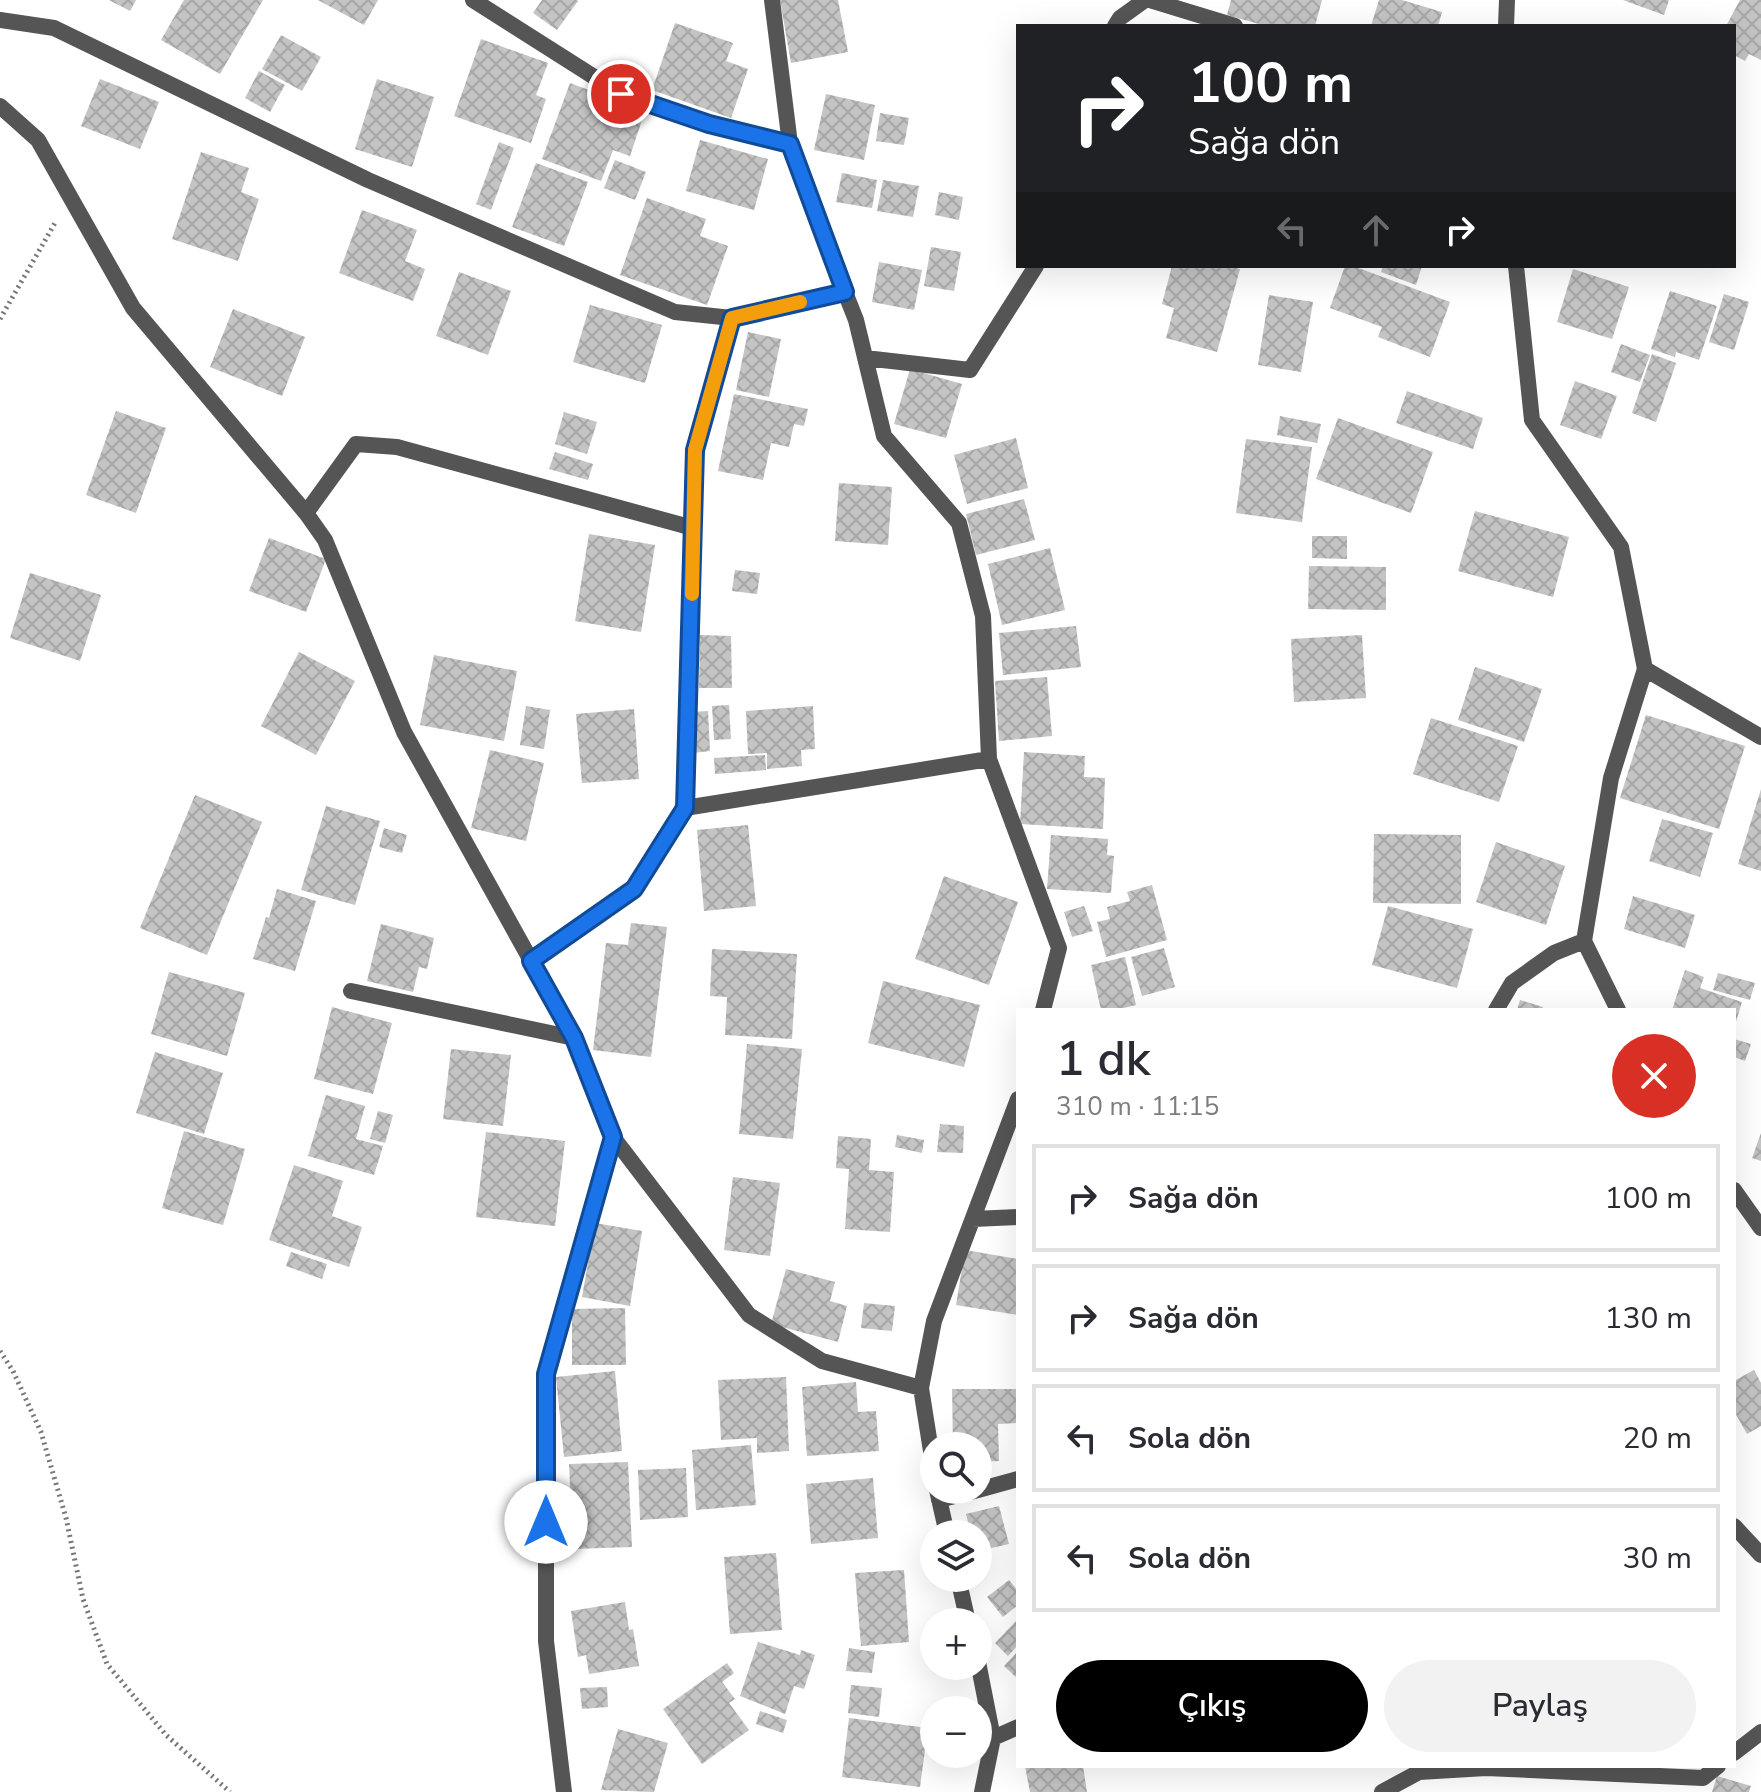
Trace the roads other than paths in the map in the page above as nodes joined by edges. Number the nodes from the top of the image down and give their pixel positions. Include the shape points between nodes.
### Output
1 (473, 0) edge
2 (772, 0) edge
3 (1147, 0) edge
4 (1507, 0) edge
5 (0, 20) edge
6 (1116, 24) edge
7 (1228, 24) edge
8 (1506, 24) edge
9 (0, 106) edge
10 (790, 144) junction
11 (1035, 268) edge
12 (1516, 268) edge
13 (845, 292) junction
14 (732, 318) junction
15 (865, 358) junction
16 (306, 513) junction
17 (693, 528) junction
18 (1645, 669) junction
19 (1761, 737) edge
20 (989, 759) junction
21 (685, 808) junction
22 (1584, 941) junction
23 (531, 961) junction
24 (351, 991) dead end
25 (1044, 1008) edge
26 (1497, 1008) edge
27 (1617, 1008) edge
28 (574, 1038) junction
29 (1016, 1104) edge
30 (613, 1137) junction
31 (1736, 1193) edge
32 (1016, 1217) edge
33 (973, 1219) junction
34 (1761, 1228) edge
35 (921, 1388) junction
36 (928, 1432) edge
37 (1016, 1480) edge
38 (992, 1486) edge
39 (1736, 1528) edge
40 (1761, 1555) edge
41 (982, 1680) edge
42 (1016, 1728) edge
43 (1761, 1732) edge
44 (993, 1738) junction
45 (1736, 1751) edge
46 (1486, 1768) edge
47 (1486, 1768) edge
48 (1716, 1768) edge
49 (564, 1792) edge
50 (982, 1792) edge
51 (1382, 1792) edge

1 - 10 street via 621,94
2 - 10 street
3 - 6 street
3 - 7 street
4 - 8 street
5 - 14 street via 54,28 368,180 675,312
9 - 16 street via 38,140 133,308
10 - 13 street
11 - 15 street via 970,370
12 - 18 street via 1532,420 1621,547
13 - 14 street
13 - 15 street
14 - 17 street via 695,450
15 - 20 street via 884,436 959,523 983,616
16 - 17 street via 356,444 397,447
16 - 23 street via 325,540 404,732
17 - 21 street
18 - 19 street
18 - 22 street via 1611,778
20 - 21 street
20 - 25 street via 1059,948
21 - 23 street via 634,889
22 - 26 street via 1554,953 1512,983
22 - 27 street
23 - 28 street
24 - 28 street
28 - 30 street
29 - 33 street
30 - 35 street via 749,1315 822,1361
30 - 49 street via 546,1374 546,1641
31 - 34 street
32 - 33 street
33 - 35 street via 934,1321
35 - 36 street
37 - 38 street
39 - 40 street
41 - 44 street
42 - 44 street
43 - 45 street
44 - 50 street
46 - 48 street via 1703,1778
47 - 51 street via 1419,1772

